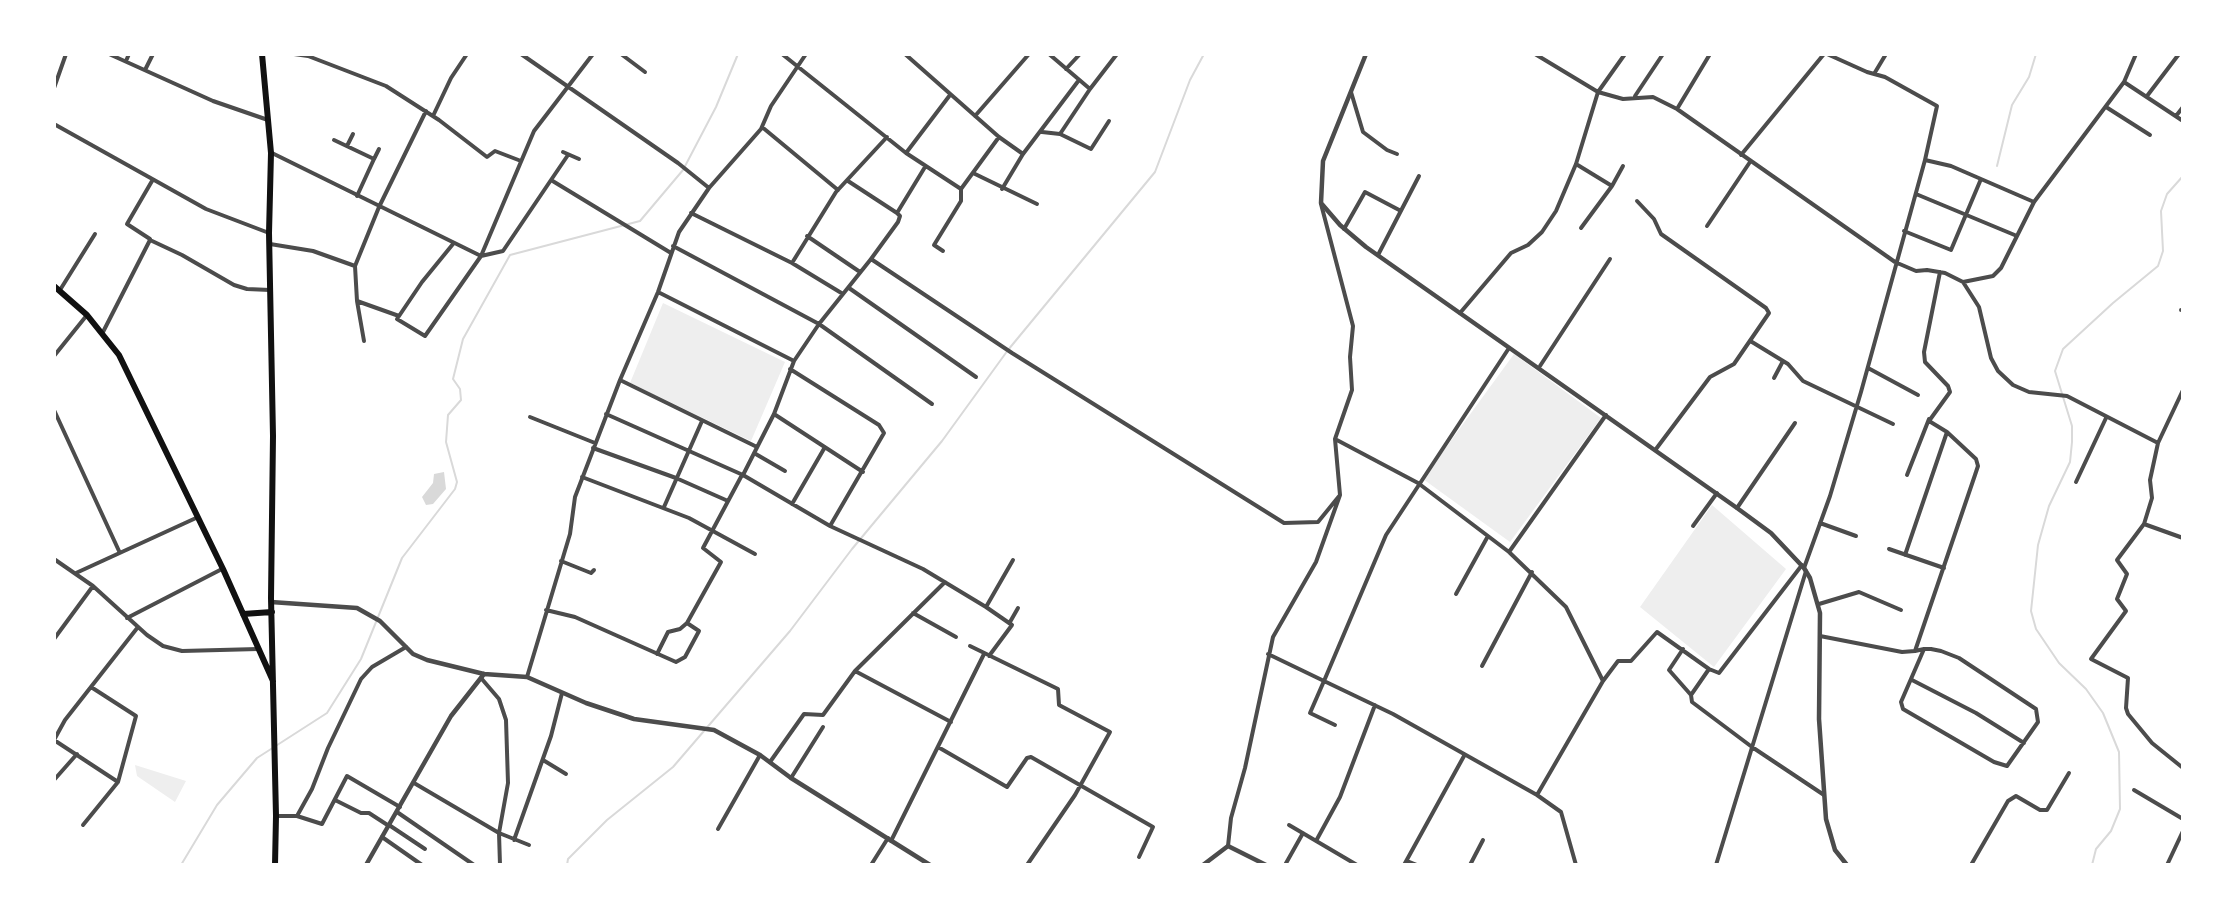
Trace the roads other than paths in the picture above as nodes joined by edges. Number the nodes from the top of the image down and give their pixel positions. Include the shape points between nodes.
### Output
1 (66, 54) edge
2 (109, 54) edge
3 (129, 54) edge
4 (153, 54) edge
5 (262, 54) edge
6 (294, 54) edge
7 (468, 54) edge
8 (521, 54) edge
9 (593, 54) edge
10 (621, 54) edge
11 (782, 54) edge
12 (806, 54) edge
13 (905, 54) edge
14 (1029, 54) edge
15 (1049, 54) edge
16 (1080, 54) edge
17 (1117, 54) edge
18 (1366, 54) edge
19 (1535, 54) edge
20 (1625, 54) edge
21 (1663, 54) edge
22 (1710, 54) edge
23 (1825, 54) edge
24 (1886, 54) edge
25 (2136, 54) edge
26 (2179, 54) edge
27 (126, 61) junction
28 (799, 67) junction
29 (1066, 69) junction
30 (145, 70) junction
31 (645, 72) dead end
32 (1874, 74) junction
33 (1079, 80) junction
34 (2124, 82) junction
35 (54, 88) edge
36 (567, 88) junction
37 (1351, 88) junction
38 (1090, 89) junction
39 (1598, 92) junction
40 (950, 95) junction
41 (2147, 96) junction
42 (1634, 97) junction
43 (2106, 106) junction
44 (2183, 107) edge
45 (1677, 109) junction
46 (426, 111) junction
47 (433, 116) junction
48 (975, 116) junction
49 (2176, 116) junction
50 (270, 121) junction
51 (2183, 121) edge
52 (1109, 122) dead end
53 (54, 124) edge
54 (762, 128) junction
55 (1041, 132) junction
56 (353, 134) dead end
57 (1060, 134) junction
58 (2150, 135) dead end
59 (886, 137) junction
60 (999, 137) junction
61 (334, 140) dead end
62 (347, 146) junction
63 (379, 149) dead end
64 (563, 152) dead end
65 (271, 153) junction
66 (906, 153) junction
67 (1023, 154) junction
68 (1397, 154) dead end
69 (568, 155) junction
70 (1741, 155) junction
71 (374, 159) junction
72 (579, 159) dead end
73 (1925, 160) junction
74 (521, 161) junction
75 (1750, 162) junction
76 (1576, 164) junction
77 (1623, 166) dead end
78 (925, 167) junction
79 (973, 173) junction
80 (1419, 176) dead end
81 (1981, 179) junction
82 (551, 180) junction
83 (153, 181) junction
84 (848, 181) junction
85 (1612, 186) junction
86 (709, 188) junction
87 (961, 189) junction
88 (1002, 189) junction
89 (838, 190) junction
90 (1916, 194) junction
91 (357, 196) junction
92 (1637, 201) dead end
93 (2034, 202) junction
94 (1321, 203) junction
95 (1037, 204) dead end
96 (379, 207) junction
97 (1401, 211) junction
98 (692, 213) junction
99 (897, 213) junction
100 (1966, 215) junction
101 (1707, 226) dead end
102 (1581, 228) dead end
103 (1344, 229) junction
104 (1904, 231) junction
105 (269, 233) junction
106 (95, 234) dead end
107 (807, 236) junction
108 (2017, 236) junction
109 (150, 240) junction
110 (270, 244) junction
111 (453, 244) junction
112 (674, 246) junction
113 (944, 251) dead end
114 (671, 253) junction
115 (481, 255) junction
116 (1378, 255) junction
117 (871, 259) junction
118 (1610, 259) dead end
119 (1895, 262) junction
120 (792, 263) junction
121 (355, 266) junction
122 (860, 272) junction
123 (1940, 272) junction
124 (1963, 282) junction
125 (57, 288) edge
126 (849, 288) junction
127 (270, 290) junction
128 (658, 292) junction
129 (843, 294) junction
130 (357, 301) junction
131 (1460, 313) junction
132 (87, 315) junction
133 (399, 316) junction
134 (819, 324) junction
135 (103, 332) junction
136 (364, 341) dead end
137 (1752, 342) junction
138 (1509, 348) junction
139 (54, 356) edge
140 (794, 361) junction
141 (1783, 361) junction
142 (1540, 366) junction
143 (1868, 368) junction
144 (790, 369) junction
145 (976, 376) dead end
146 (1774, 378) dead end
147 (620, 380) junction
148 (2183, 390) edge
149 (1918, 395) dead end
150 (932, 404) dead end
151 (1857, 406) junction
152 (54, 410) edge
153 (606, 414) junction
154 (774, 414) junction
155 (1607, 414) junction
156 (530, 417) dead end
157 (1929, 418) junction
158 (2106, 418) junction
159 (702, 421) junction
160 (1795, 423) dead end
161 (1893, 424) dead end
162 (1947, 432) junction
163 (1335, 439) junction
164 (595, 443) junction
165 (2158, 443) junction
166 (757, 447) junction
167 (825, 447) junction
168 (593, 448) junction
169 (1656, 449) junction
170 (689, 450) junction
171 (754, 453) junction
172 (785, 471) dead end
173 (863, 472) junction
174 (743, 475) junction
175 (1907, 475) dead end
176 (582, 477) junction
177 (676, 478) junction
178 (2076, 482) dead end
179 (1418, 483) junction
180 (1717, 493) junction
181 (1340, 495) junction
182 (728, 501) junction
183 (792, 504) junction
184 (664, 507) junction
185 (1737, 508) junction
186 (196, 518) junction
187 (1820, 523) junction
188 (2144, 524) junction
189 (830, 526) junction
190 (1693, 526) dead end
191 (713, 531) junction
192 (1488, 536) junction
193 (1856, 536) dead end
194 (2183, 538) edge
195 (1888, 549) dead end
196 (119, 551) junction
197 (1509, 552) junction
198 (755, 554) dead end
199 (1905, 555) junction
200 (54, 559) edge
201 (1013, 560) dead end
202 (561, 561) junction
203 (1804, 568) junction
204 (1944, 568) junction
205 (223, 569) junction
206 (594, 570) dead end
207 (1532, 572) junction
208 (76, 573) junction
209 (946, 582) junction
210 (93, 586) junction
211 (1456, 594) dead end
212 (272, 602) junction
213 (1819, 604) junction
214 (986, 607) junction
215 (1018, 609) dead end
216 (546, 610) junction
217 (1901, 610) dead end
218 (272, 612) junction
219 (913, 613) junction
220 (243, 614) junction
221 (127, 618) junction
222 (1010, 622) junction
223 (687, 623) junction
224 (138, 627) junction
225 (1820, 636) junction
226 (956, 637) dead end
227 (54, 639) edge
228 (970, 646) dead end
229 (406, 647) junction
230 (259, 649) junction
231 (1683, 649) junction
232 (1924, 649) junction
233 (1915, 651) junction
234 (657, 654) junction
235 (1268, 654) junction
236 (987, 655) junction
237 (1482, 666) dead end
238 (1709, 669) junction
239 (855, 671) junction
240 (482, 676) junction
241 (527, 677) junction
242 (1912, 680) junction
243 (1324, 681) junction
244 (1603, 681) junction
245 (274, 684) junction
246 (91, 687) junction
247 (562, 693) junction
248 (1691, 695) junction
249 (1375, 705) junction
250 (951, 722) junction
251 (1335, 725) dead end
252 (823, 726) dead end
253 (54, 740) edge
254 (2024, 743) junction
255 (938, 747) junction
256 (1752, 747) junction
257 (77, 754) junction
258 (760, 754) junction
259 (1464, 756) junction
260 (543, 760) junction
261 (771, 762) junction
262 (2183, 768) edge
263 (2069, 773) dead end
264 (566, 774) dead end
265 (791, 778) junction
266 (54, 780) edge
267 (118, 782) junction
268 (414, 783) junction
269 (1079, 787) junction
270 (2134, 790) dead end
271 (1537, 795) junction
272 (1824, 795) junction
273 (335, 800) junction
274 (398, 809) junction
275 (276, 816) junction
276 (297, 816) junction
277 (2183, 819) edge
278 (83, 825) dead end
279 (389, 825) junction
280 (1289, 825) dead end
281 (718, 829) dead end
282 (2183, 831) edge
283 (499, 833) junction
284 (1303, 834) junction
285 (382, 837) junction
286 (890, 839) junction
287 (514, 840) junction
288 (1483, 840) dead end
289 (1316, 841) junction
290 (529, 845) dead end
291 (1228, 846) junction
292 (424, 849) dead end
293 (1139, 857) dead end
294 (1405, 863) edge
295 (2167, 864) edge
296 (275, 865) edge
297 (366, 865) edge
298 (422, 865) edge
299 (474, 865) edge
300 (500, 865) edge
301 (871, 865) edge
302 (930, 865) edge
303 (1027, 865) edge
304 (1203, 865) edge
305 (1266, 865) edge
306 (1285, 865) edge
307 (1357, 865) edge
308 (1417, 865) edge
309 (1470, 865) edge
310 (1498, 865) edge
311 (1525, 865) edge
312 (1576, 865) edge
313 (1716, 865) edge
314 (1847, 865) edge
315 (1971, 865) edge
316 (2173, 865) edge

1 - 35 street
2 - 27 street
3 - 27 street
4 - 30 street
5 - 50 main road
6 - 46 street via 366,77
7 - 47 street via 450,78
8 - 36 street
9 - 36 street
10 - 31 street
11 - 28 street
12 - 28 street
13 - 40 street
14 - 48 street
15 - 29 street
16 - 29 street
17 - 38 street
18 - 37 street
19 - 39 street
20 - 39 street
21 - 42 street
22 - 45 street
23 - 32 street
23 - 70 street
24 - 32 street
25 - 34 street
26 - 41 street
27 - 30 street
28 - 54 street via 771,106
28 - 59 street
29 - 33 street
30 - 50 street via 213,101
32 - 73 street via 1937,106
33 - 38 street
33 - 55 street
34 - 41 street
34 - 43 street
36 - 74 street via 534,131
36 - 86 street
37 - 68 street via 1363,132
37 - 94 street via 1323,161
38 - 57 street
39 - 42 street
39 - 76 street
40 - 48 street
40 - 66 street
41 - 49 street
42 - 45 street via 1653,97
43 - 58 street
43 - 93 street
44 - 49 street
45 - 70 street
46 - 47 street
46 - 96 street
47 - 74 street via 487,157 495,151
48 - 60 street
49 - 51 street
50 - 65 main road
52 - 57 street via 1092,149
53 - 83 street
54 - 86 street
54 - 89 street
55 - 57 street
55 - 67 street
56 - 62 street
59 - 66 street
59 - 84 street
60 - 67 street
60 - 79 street
61 - 62 street
62 - 71 street
63 - 71 street
64 - 69 street
65 - 91 street
65 - 105 main road
66 - 78 street
67 - 88 street
69 - 72 street
69 - 82 street
70 - 75 street
71 - 91 street
73 - 81 street
73 - 90 street
74 - 115 street
75 - 101 street
75 - 119 street
76 - 85 street
76 - 131 street via 1556,211 1542,232 1511,253
77 - 85 street
78 - 87 street
78 - 99 street
79 - 87 street
79 - 88 street
80 - 97 street
81 - 93 street
81 - 100 street
82 - 114 street
82 - 115 street via 503,251
83 - 105 street via 206,209
83 - 109 street via 127,224
84 - 89 street
84 - 99 street
85 - 102 street
86 - 98 street
87 - 113 street via 961,201 934,245
88 - 95 street
89 - 107 street
90 - 100 street
90 - 104 street
91 - 96 street
92 - 137 street via 1654,219 1661,234 1766,308 1767,317
93 - 108 street
94 - 103 street
94 - 163 street via 1353,326 1352,390
96 - 111 street
96 - 121 street
97 - 103 street via 1364,192
97 - 116 street
98 - 112 street
98 - 120 street
99 - 117 street via 900,220
100 - 104 street via 1951,250
100 - 108 street
103 - 116 street
104 - 119 street
105 - 110 main road
106 - 125 street
107 - 120 street
107 - 122 street
108 - 124 street via 1993,276
109 - 127 street via 234,285 247,290
109 - 135 street
110 - 121 street via 313,251
110 - 127 main road
111 - 115 street
111 - 133 street
112 - 114 street
112 - 134 street
114 - 128 street
115 - 133 street via 424,336
116 - 131 street
117 - 122 street
117 - 181 street via 1012,353 1284,523 1318,522
118 - 142 street
119 - 123 street via 1916,271
119 - 143 street
120 - 129 street
121 - 130 street
122 - 126 street
123 - 124 street
123 - 157 street via 1924,352 1925,362 1950,392
124 - 158 street via 1979,307 1991,358 1998,371 2013,385 2029,392 2067,396
125 - 132 main road
126 - 129 street
126 - 145 street
127 - 212 main road
128 - 140 street
128 - 147 street
129 - 134 street
130 - 133 street
130 - 136 street
131 - 138 street
132 - 135 main road
132 - 139 street
134 - 140 street
134 - 150 street
135 - 186 main road via 145,404
137 - 141 street
137 - 169 street via 1734,364 1710,377
138 - 142 street
138 - 179 street
140 - 144 street
141 - 146 street
141 - 151 street via 1803,381
142 - 155 street
143 - 149 street
143 - 151 street
144 - 154 street
144 - 173 street via 883,430 883,439
147 - 153 street
147 - 159 street
148 - 165 street
151 - 161 street
151 - 187 street
152 - 196 street
153 - 164 street
153 - 170 street
154 - 166 street
154 - 167 street
155 - 169 street
155 - 197 street
156 - 164 street
157 - 162 street
157 - 175 street
158 - 165 street
158 - 178 street
159 - 166 street
159 - 170 street
160 - 185 street
162 - 199 street
162 - 204 street via 1976,459 1978,466
163 - 179 street
163 - 181 street
164 - 168 street
165 - 188 street
166 - 171 street
167 - 173 street
167 - 183 street
168 - 176 street
168 - 177 street
169 - 180 street
170 - 174 street
170 - 177 street
171 - 172 street
171 - 174 street
173 - 189 street
174 - 182 street
174 - 183 street
176 - 184 street
176 - 202 street
177 - 182 street
177 - 184 street
179 - 192 street
179 - 243 street via 1386,535
180 - 185 street
180 - 190 street
181 - 235 street via 1316,562 1278,625
182 - 191 street
183 - 189 street
184 - 191 street
185 - 203 street via 1771,533
186 - 196 street
186 - 205 main road
187 - 193 street
187 - 203 street
188 - 194 street
188 - 262 street via 2117,560 2127,574 2117,599 2126,611 2091,659 2128,678 2127,711 2152,743
189 - 209 street
191 - 198 street
191 - 223 street via 703,549 721,562
192 - 197 street
192 - 211 street
195 - 199 street
196 - 208 street
197 - 207 street
199 - 204 street
200 - 208 street
201 - 214 street
202 - 206 street via 591,573
202 - 216 street
203 - 213 street
203 - 238 street via 1719,673
203 - 256 street
204 - 233 street
205 - 220 main road
205 - 221 street
207 - 237 street
207 - 244 street via 1566,607
208 - 210 street
209 - 214 street
209 - 219 street
210 - 221 street
210 - 227 street
212 - 218 main road
212 - 229 street via 348,606 380,621
213 - 217 street via 1862,592
213 - 225 street
214 - 222 street
215 - 222 street
216 - 234 street via 575,617
216 - 241 street
218 - 220 main road
218 - 245 main road
219 - 226 street
219 - 239 street
220 - 230 main road
221 - 224 street
222 - 236 street via 1011,627
223 - 234 street via 668,632
223 - 234 street via 699,631 685,657 676,662
224 - 230 street via 174,650
224 - 246 street
225 - 233 street via 1902,652
225 - 272 street
228 - 236 street
229 - 240 street via 427,660
229 - 276 street via 372,667 361,680
230 - 245 main road
231 - 238 street
231 - 244 street via 1656,632 1631,661 1618,661
231 - 248 street via 1669,671
232 - 233 street
232 - 242 street
232 - 254 street via 1959,658 2036,708 2038,722
235 - 243 street
235 - 291 street
236 - 250 street
236 - 269 street via 1058,689 1060,705 1109,730
238 - 248 street
239 - 250 street
239 - 261 street via 823,715 804,714
240 - 241 street
240 - 268 street via 451,716
240 - 283 street via 499,699 506,720 508,783
241 - 247 street
242 - 254 street
242 - 254 street via 1901,702 1903,709 1994,762 2007,766
243 - 249 street
243 - 251 street via 1310,712
244 - 271 street
245 - 275 main road
246 - 253 street
246 - 267 street via 136,716
247 - 258 street via 634,718 714,730
247 - 260 street
248 - 256 street via 1692,702
249 - 259 street
249 - 289 street via 1340,797
250 - 255 street
252 - 265 street
253 - 257 street
255 - 269 street via 1006,787 1030,757
255 - 286 street
256 - 272 street
256 - 313 street
257 - 266 street
257 - 267 street
258 - 261 street
258 - 281 street
259 - 271 street
259 - 294 street
260 - 264 street
260 - 287 street
261 - 265 street
263 - 315 street via 2047,810 2016,796 2008,801
265 - 286 street
267 - 278 street
268 - 274 street
268 - 283 street
269 - 293 street via 1153,827
269 - 303 street
270 - 277 street
271 - 312 street via 1561,812
272 - 314 street via 1830,838
273 - 274 street via 347,776
273 - 276 street via 322,824
273 - 279 street
274 - 279 street
274 - 299 street
275 - 276 street
275 - 296 main road
279 - 285 street
279 - 292 street
280 - 284 street
282 - 295 street
283 - 287 street
283 - 300 street
284 - 289 street
284 - 306 street
285 - 297 street
285 - 298 street
286 - 301 street
286 - 302 street
287 - 290 street
288 - 309 street
289 - 307 street
291 - 304 street
291 - 305 street
294 - 308 street
295 - 316 street
310 - 311 street

